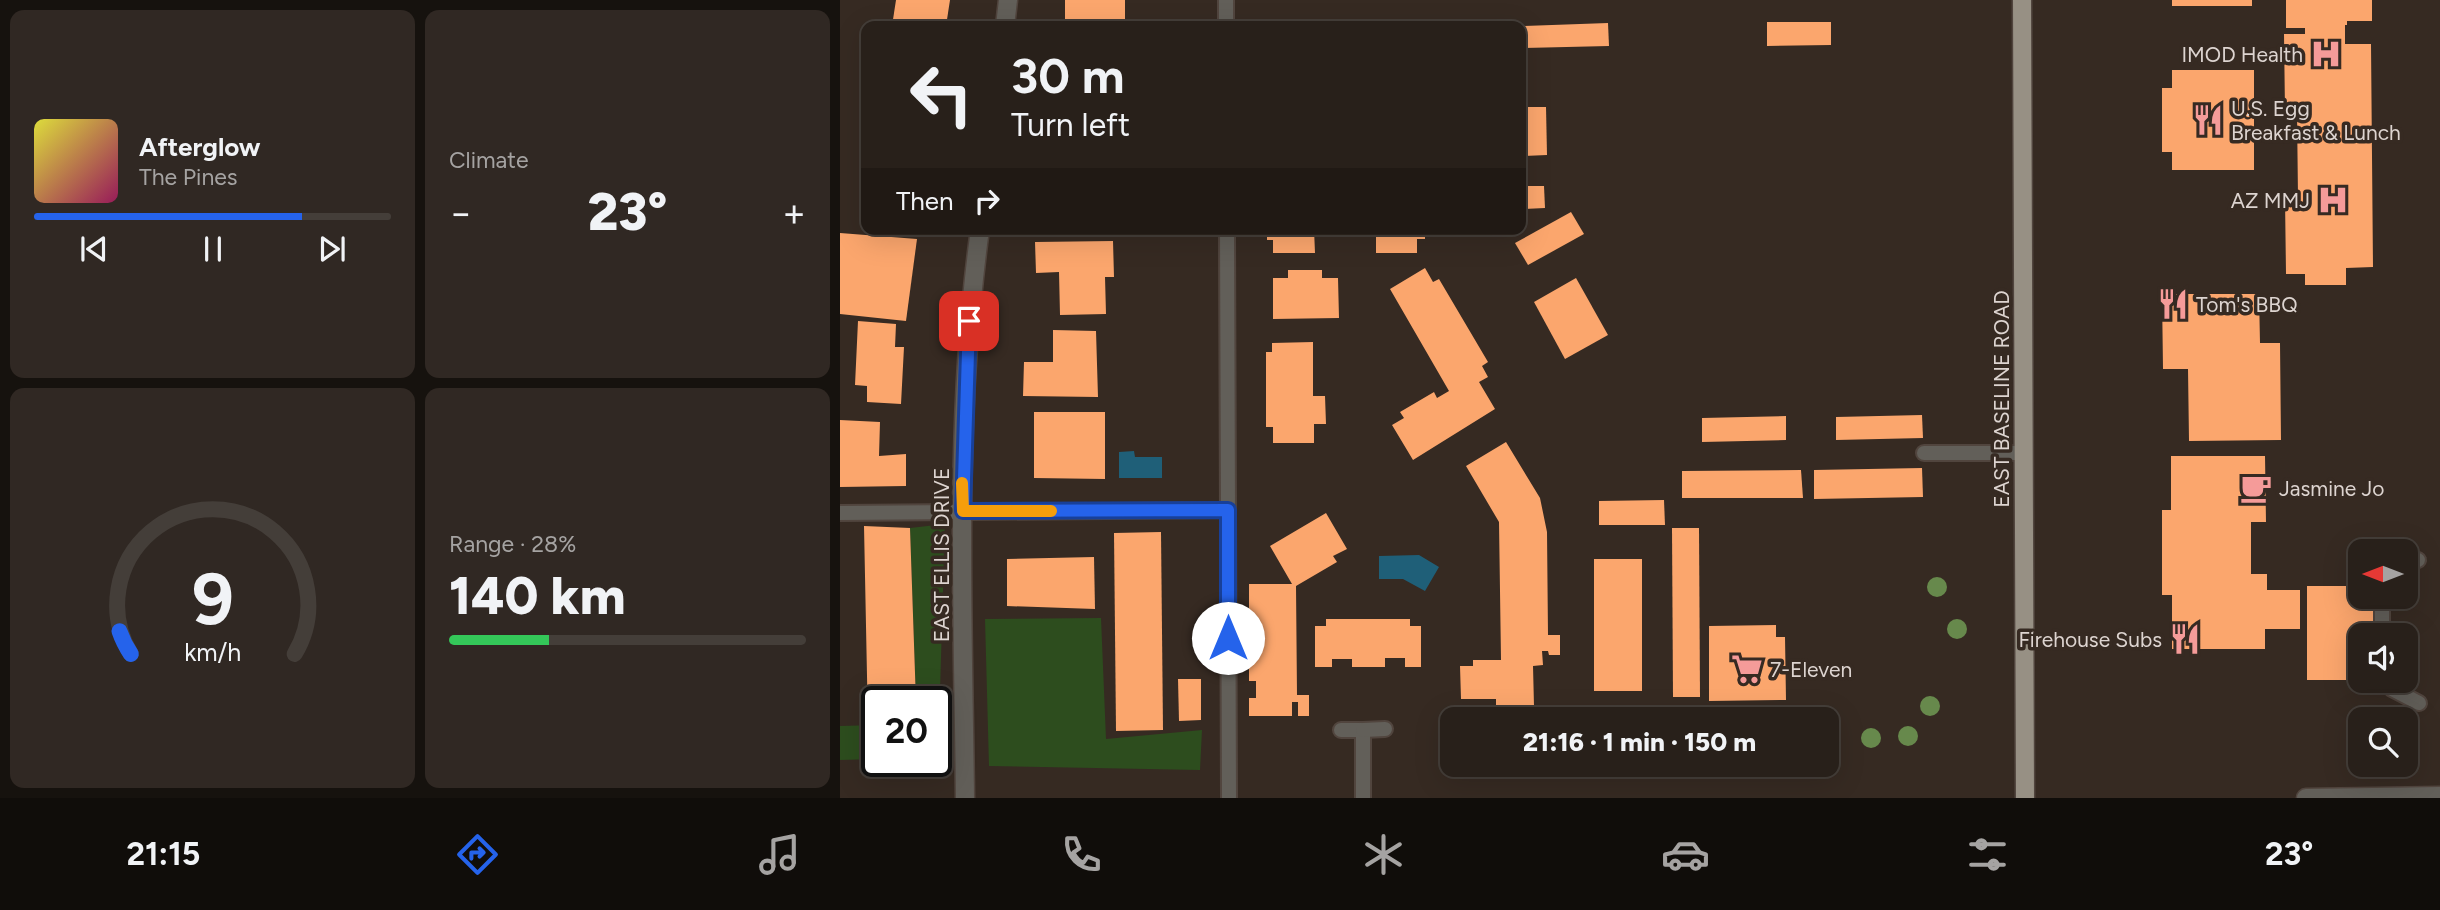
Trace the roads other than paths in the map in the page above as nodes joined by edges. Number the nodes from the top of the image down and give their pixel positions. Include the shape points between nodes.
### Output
1 (1008, 0) edge
2 (1226, 0) edge
3 (2022, 0) edge
4 (1006, 21) edge
5 (1226, 21) edge
6 (979, 235) edge
7 (1227, 235) edge
8 (1924, 453) dead end
9 (2024, 453) junction
10 (1228, 510) junction
11 (963, 511) junction
12 (840, 513) edge
13 (2382, 609) edge
14 (2382, 622) dead end
15 (2400, 693) edge
16 (2419, 703) dead end
17 (1385, 729) dead end
18 (1340, 730) dead end
19 (1363, 730) junction
20 (2440, 796) edge
21 (965, 798) edge
22 (1229, 798) edge
23 (1363, 798) edge
24 (2025, 798) edge
25 (2306, 798) edge

1 - 4 street
2 - 5 lane
3 - 9 main road, EAST BASELINE ROAD
6 - 11 street, EAST ELLIS DRIVE via 967,346
7 - 10 lane
8 - 9 lane
9 - 24 main road, EAST BASELINE ROAD
10 - 11 lane
10 - 22 lane
11 - 12 lane
11 - 21 street, EAST ELLIS DRIVE
13 - 14 lane
15 - 16 lane
17 - 19 lane
18 - 19 lane
19 - 23 lane
20 - 25 street

